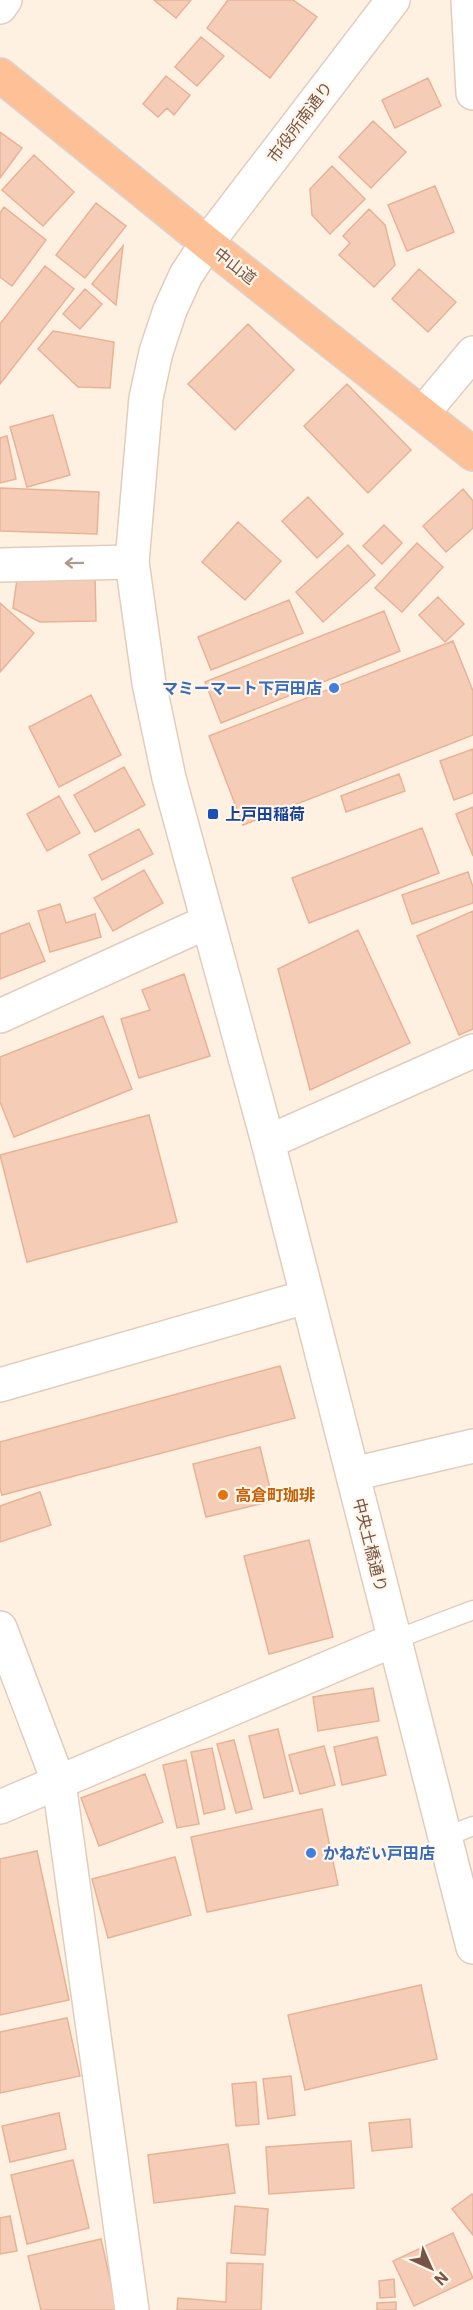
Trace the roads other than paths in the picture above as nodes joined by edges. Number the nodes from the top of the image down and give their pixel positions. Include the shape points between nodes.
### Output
1 (5, 0) edge
2 (393, 0) edge
3 (468, 0) edge
4 (0, 7) edge
5 (0, 75) edge
6 (473, 93) edge
7 (207, 243) junction
8 (473, 353) edge
9 (423, 414) junction
10 (473, 454) edge
11 (132, 562) junction
12 (0, 565) edge
13 (207, 922) junction
14 (0, 1016) edge
15 (473, 1051) edge
16 (268, 1142) junction
17 (306, 1297) junction
18 (0, 1385) edge
19 (473, 1446) edge
20 (353, 1474) junction
21 (473, 1610) edge
22 (0, 1628) edge
23 (394, 1641) junction
24 (59, 1783) junction
25 (0, 1807) edge
26 (459, 1832) edge
27 (473, 1947) edge
28 (132, 2310) edge

1 - 4 street
2 - 7 street, 市役所南通り
3 - 6 street
5 - 7 highway, 中山道
7 - 9 highway, 中山道
7 - 11 street, 市役所南通り via 186,275 156,352 146,398
8 - 9 street
9 - 10 highway, 中山道
11 -> 12 street
11 - 13 street, 中央土橋通り via 149,683
13 - 14 street
13 - 16 street, 中央土橋通り
15 - 16 street
16 - 17 street, 中央土橋通り
17 - 18 street
17 - 20 street, 中央土橋通り
19 - 20 street
20 - 23 street, 中央土橋通り
21 - 23 lane
22 - 24 street
23 - 24 street
23 - 26 street, 中央土橋通り
24 - 25 street
24 - 28 street
26 - 27 street, 中央土橋通り

